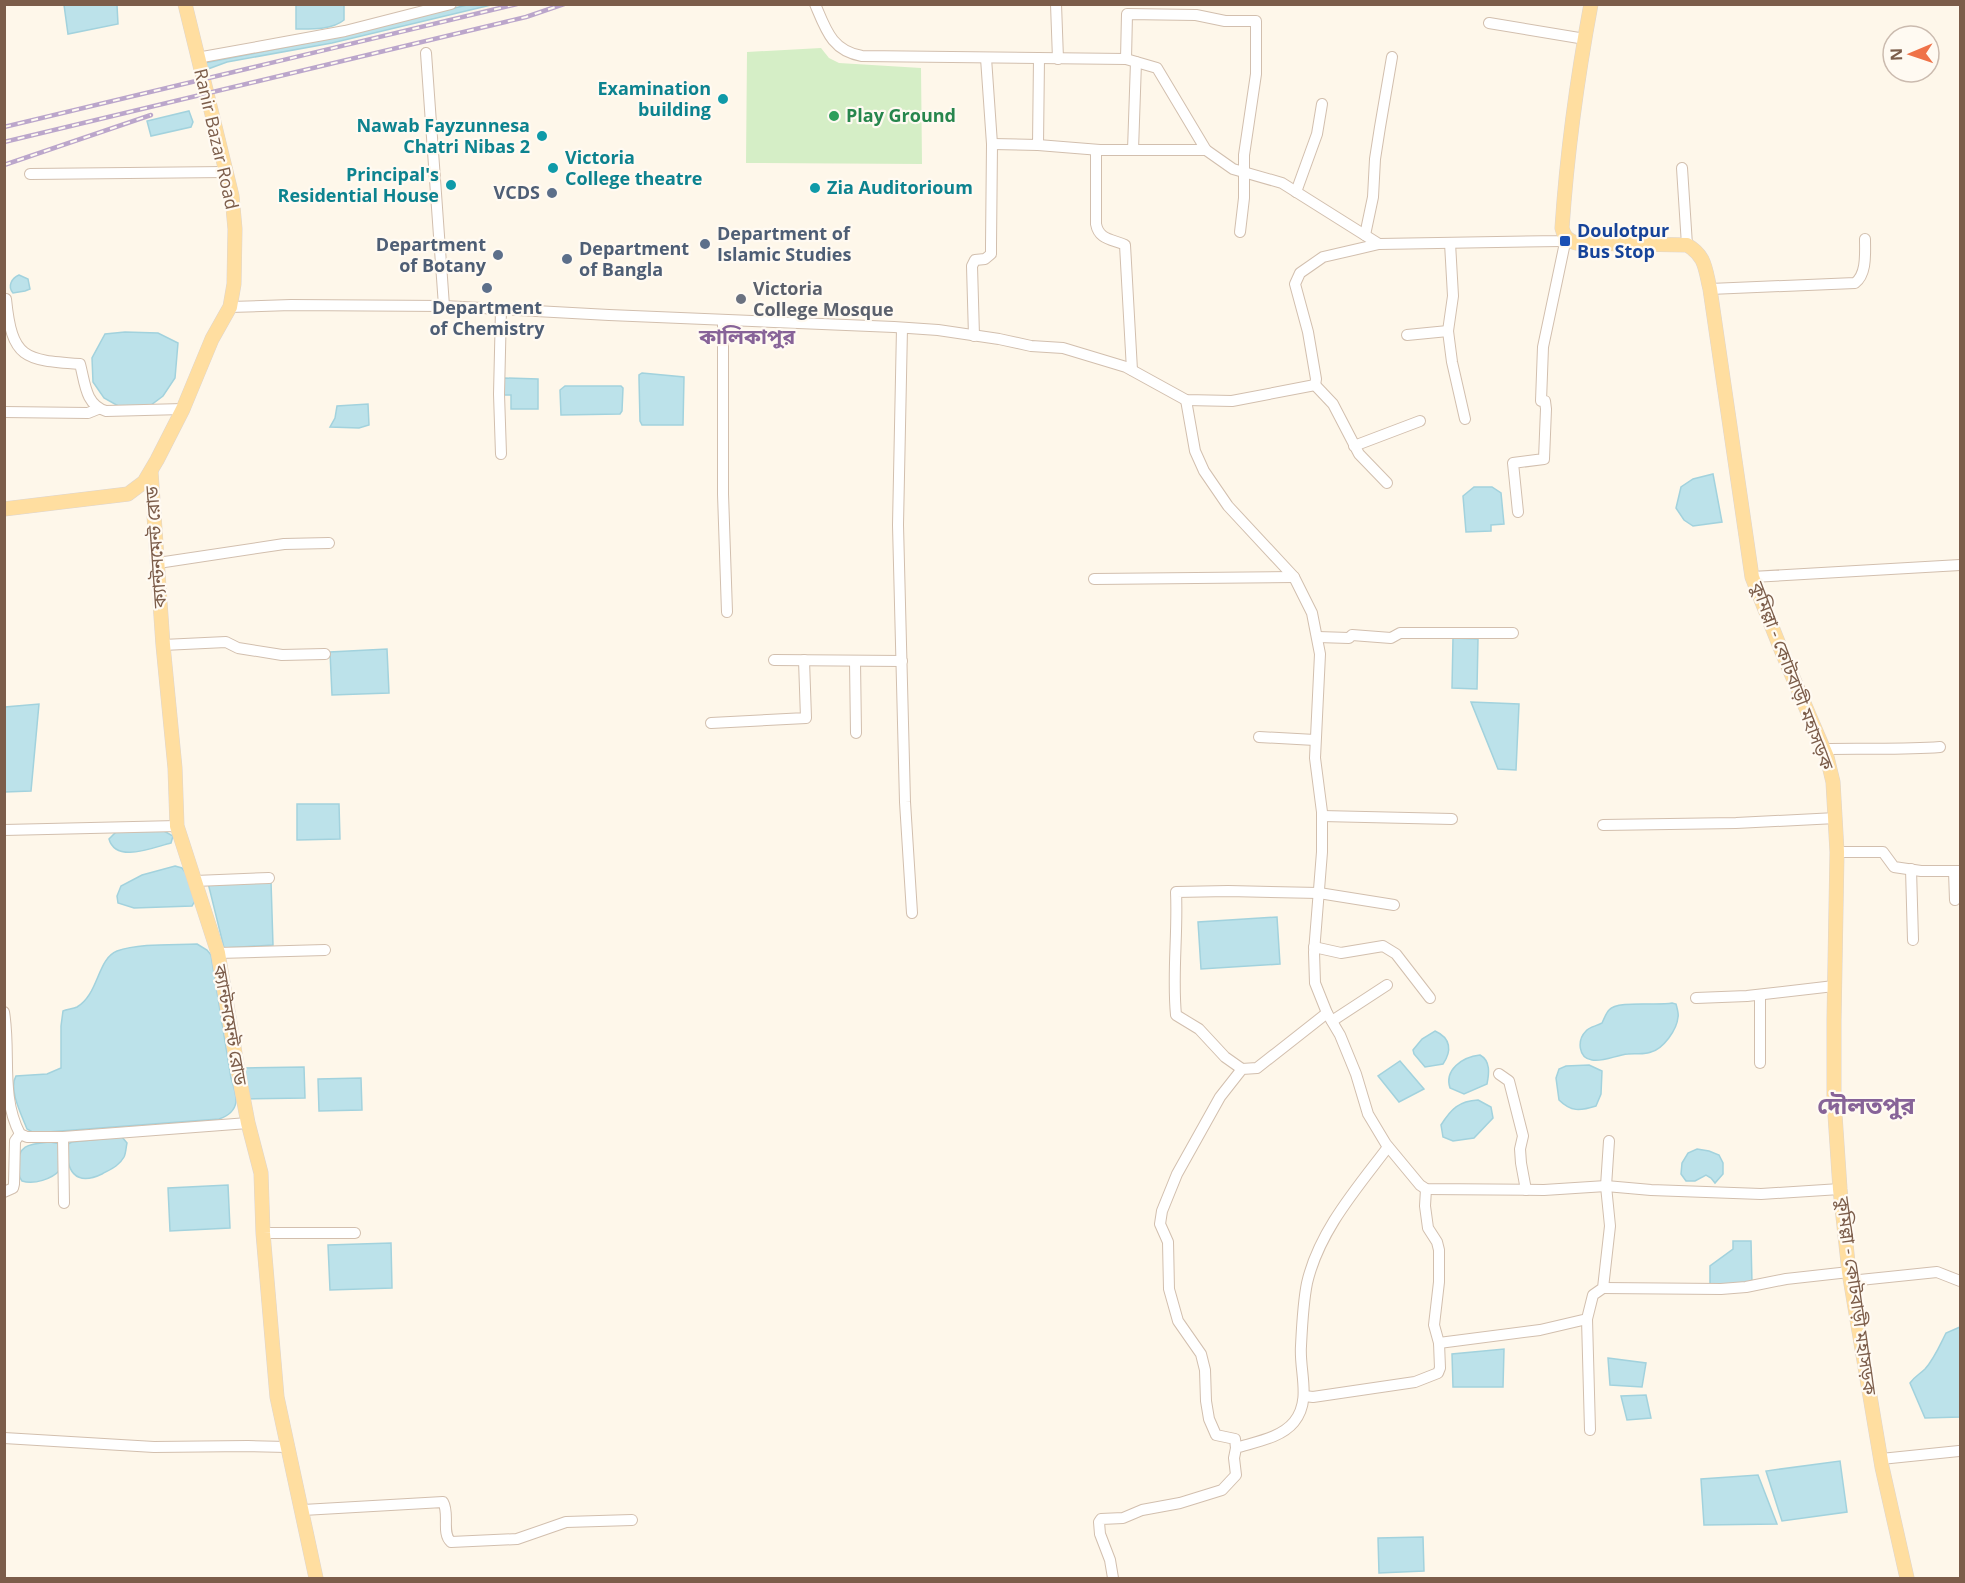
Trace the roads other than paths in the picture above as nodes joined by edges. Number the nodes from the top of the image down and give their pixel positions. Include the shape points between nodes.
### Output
1 (185, 4) edge
2 (451, 4) edge
3 (815, 4) edge
4 (1056, 4) edge
5 (1591, 4) edge
6 (1126, 9) edge
7 (1194, 10) edge
8 (1489, 23) dead end
9 (1585, 39) junction
10 (426, 53) dead end
11 (1392, 57) dead end
12 (197, 58) junction
13 (986, 58) junction
14 (1039, 58) junction
15 (1058, 58) junction
16 (1131, 60) junction
17 (1322, 104) dead end
18 (992, 144) junction
19 (1038, 145) junction
20 (1096, 150) junction
21 (1133, 150) junction
22 (1206, 150) junction
23 (1682, 168) dead end
24 (226, 172) junction
25 (1245, 172) junction
26 (30, 174) dead end
27 (1296, 192) junction
28 (1240, 232) dead end
29 (1365, 235) junction
30 (1566, 238) junction
31 (1865, 239) dead end
32 (1450, 243) junction
33 (1379, 244) junction
34 (1687, 245) junction
35 (1710, 289) junction
36 (6, 299) edge
37 (444, 306) junction
38 (230, 308) junction
39 (501, 309) junction
40 (723, 320) junction
41 (902, 328) junction
42 (1448, 331) junction
43 (1407, 335) dead end
44 (974, 336) junction
45 (1132, 370) junction
46 (1315, 385) junction
47 (1186, 400) junction
48 (98, 409) junction
49 (183, 409) junction
50 (4, 412) edge
51 (1465, 419) dead end
52 (1420, 421) dead end
53 (1354, 446) junction
54 (501, 454) dead end
55 (151, 472) junction
56 (1387, 483) dead end
57 (4, 509) edge
58 (1518, 513) dead end
59 (329, 543) dead end
60 (158, 563) junction
61 (1960, 565) edge
62 (1294, 577) junction
63 (1752, 577) junction
64 (1094, 579) dead end
65 (727, 612) dead end
66 (1513, 633) dead end
67 (1318, 637) junction
68 (163, 645) junction
69 (325, 654) dead end
70 (774, 660) dead end
71 (804, 660) junction
72 (855, 661) junction
73 (902, 661) junction
74 (711, 723) dead end
75 (856, 733) dead end
76 (1258, 737) dead end
77 (1315, 740) junction
78 (1940, 747) dead end
79 (1824, 749) junction
80 (1322, 816) junction
81 (1836, 818) junction
82 (1452, 819) dead end
83 (1603, 825) dead end
84 (177, 826) junction
85 (4, 830) edge
86 (1837, 852) junction
87 (1911, 870) junction
88 (1957, 871) edge
89 (269, 878) dead end
90 (195, 881) junction
91 (1319, 893) junction
92 (1955, 900) dead end
93 (1394, 904) dead end
94 (912, 913) dead end
95 (1913, 940) dead end
96 (1314, 947) junction
97 (325, 950) dead end
98 (218, 953) junction
99 (1387, 985) dead end
100 (1834, 986) junction
101 (1760, 995) junction
102 (1430, 998) dead end
103 (1696, 998) dead end
104 (4, 1012) edge
105 (1329, 1017) junction
106 (1760, 1063) dead end
107 (1242, 1069) junction
108 (1499, 1074) dead end
109 (248, 1123) junction
110 (20, 1134) junction
111 (63, 1137) junction
112 (1609, 1141) dead end
113 (1388, 1147) junction
114 (1606, 1186) junction
115 (1426, 1189) junction
116 (1840, 1189) junction
117 (1526, 1190) junction
118 (4, 1192) edge
119 (64, 1203) dead end
120 (263, 1233) junction
121 (355, 1233) dead end
122 (1850, 1276) junction
123 (1960, 1281) edge
124 (1604, 1288) junction
125 (1587, 1319) junction
126 (1439, 1343) junction
127 (1304, 1396) junction
128 (1590, 1430) dead end
129 (4, 1438) edge
130 (287, 1447) junction
131 (1236, 1448) junction
132 (1959, 1451) edge
133 (1881, 1459) junction
134 (303, 1510) junction
135 (632, 1520) dead end
136 (316, 1578) edge
137 (1113, 1578) edge
138 (1907, 1578) edge

1 - 12 main road, Ranir Bazar Road
2 - 12 street via 345,31
3 - 13 street via 825,28 844,52 885,57
4 - 15 street
5 - 9 main road
6 - 7 street
6 - 16 street
7 - 25 street via 1225,21 1256,21 1256,74
8 - 9 street
9 - 30 main road via 1565,185 1562,228
10 - 37 street
11 - 29 street
12 - 24 main road, Ranir Bazar Road
13 - 14 street
13 - 18 street
14 - 15 street
14 - 19 street
15 - 16 street
16 - 21 street
16 - 22 street via 1156,68
17 - 27 street via 1317,134
18 - 19 street
18 - 44 street via 992,245 991,254 975,260 972,266
19 - 20 street
20 - 21 street
20 - 45 street via 1097,231 1125,245
21 - 22 street
22 - 25 street via 1233,170
23 - 34 street
24 - 26 street
24 - 38 main road, Ranir Bazar Road via 235,229
25 - 27 street via 1282,183
25 - 28 street
27 - 29 street
29 - 33 street
30 - 32 street
30 - 34 main road via 1576,243
30 - 58 street via 1543,347 1544,459 1513,463
31 - 35 street via 1862,275 1854,283
32 - 33 street
32 - 42 street via 1453,296
33 - 46 street via 1323,257 1296,278 1295,291 1308,332
34 - 35 main road, কুমিল্লা - কোটবাড়ী মহাসড়ক via 1698,251 1703,260
35 - 63 main road, কুমিল্লা - কোটবাড়ী মহাসড়ক
36 - 48 street via 10,331 25,354 49,362 80,364 89,398
37 - 38 street
37 - 39 street
38 - 49 main road, Ranir Bazar Road via 212,339
39 - 40 street
39 - 54 street
40 - 41 street
40 - 65 street
41 - 44 street
41 - 73 street via 898,525
42 - 43 street
42 - 51 street
44 - 45 street via 1063,348
45 - 47 street
46 - 47 street via 1232,401
46 - 53 street via 1333,404
47 - 62 street via 1195,451 1204,471 1228,506
48 - 49 street
48 - 50 street via 88,413
49 - 55 main road, Ranir Bazar Road
52 - 53 street
53 - 56 street
55 - 57 main road via 128,494
55 - 60 main road, ক্যান্টনমেন্ট রোড
59 - 60 street via 284,544
60 - 68 main road, ক্যান্টনমেন্ট রোড
61 - 63 street
62 - 64 street
62 - 67 street via 1312,613
63 - 79 main road, কুমিল্লা - কোটবাড়ী মহাসড়ক
66 - 67 street
67 - 77 street
68 - 69 street via 226,642 238,648 282,655
68 - 84 main road, ক্যান্টনমেন্ট রোড
70 - 71 street
71 - 72 street
71 - 74 street via 806,718
72 - 73 street
72 - 75 street
73 - 94 street
76 - 77 street
77 - 80 street
78 - 79 street
79 - 81 main road, কুমিল্লা - কোটবাড়ী মহাসড়ক via 1833,782
80 - 82 street
80 - 91 street
81 - 83 street
81 - 86 main road, কুমিল্লা - কোটবাড়ী মহাসড়ক
84 - 85 street
84 - 90 main road, ক্যান্টনমেন্ট রোড
86 - 87 street via 1883,852 1894,867
86 - 100 main road, কুমিল্লা - কোটবাড়ী মহাসড়ক
87 - 88 street
87 - 95 street
88 - 92 street
89 - 90 street
90 - 98 main road, ক্যান্টনমেন্ট রোড
91 - 93 street
91 - 96 street
91 - 107 street via 1176,892 1176,1015 1199,1029
96 - 102 street via 1341,953 1383,946 1396,954
96 - 105 street via 1315,983
97 - 98 street
98 - 109 main road, ক্যান্টনমেন্ট রোড
99 - 105 street
100 - 101 street
100 - 116 main road, কুমিল্লা - কোটবাড়ী মহাসড়ক via 1834,1100
101 - 103 street
101 - 106 street
104 - 110 street via 11,1110
105 - 107 street via 1257,1068
105 - 113 street via 1356,1074 1368,1114
107 - 131 street via 1220,1097 1177,1174 1160,1224 1168,1242 1169,1289 1178,1321 1201,1354 1209,1419 1216,1435 1235,1439
108 - 117 street via 1509,1082 1523,1136 1520,1149
109 - 111 street
109 - 120 main road, ক্যান্টনমেন্ট রোড via 261,1173
110 - 111 street
110 - 118 street via 15,1141 15,1184
111 - 119 street
112 - 114 street
113 - 115 street
113 - 127 street via 1319,1248 1307,1283 1300,1346
114 - 116 street via 1761,1194
114 - 117 street
114 - 124 street via 1610,1226
115 - 117 street
115 - 126 street via 1428,1228 1439,1250 1434,1325
116 - 122 main road, কুমিল্লা - কোটবাড়ী মহাসড়ক
120 - 121 street
120 - 130 main road, ক্যান্টনমেন্ট রোড via 277,1397
122 - 123 street via 1937,1272
122 - 124 street via 1786,1279 1738,1288
122 - 133 main road, কুমিল্লা - কোটবাড়ী মহাসড়ক
124 - 125 street via 1593,1295
125 - 126 street via 1540,1330
125 - 128 street
126 - 127 street via 1440,1368 1433,1376 1395,1385
127 - 131 street via 1294,1422 1270,1438
129 - 130 street via 154,1447
130 - 134 main road, ক্যান্টনমেন্ট রোড
131 - 137 street via 1236,1475 1222,1490 1123,1518 1101,1519 1099,1525
132 - 133 street
133 - 138 main road, কুমিল্লা - কোটবাড়ী মহাসড়ক
134 - 135 street via 443,1502 447,1538 451,1542 517,1539 566,1522
134 - 136 main road, ক্যান্টনমেন্ট রোড

